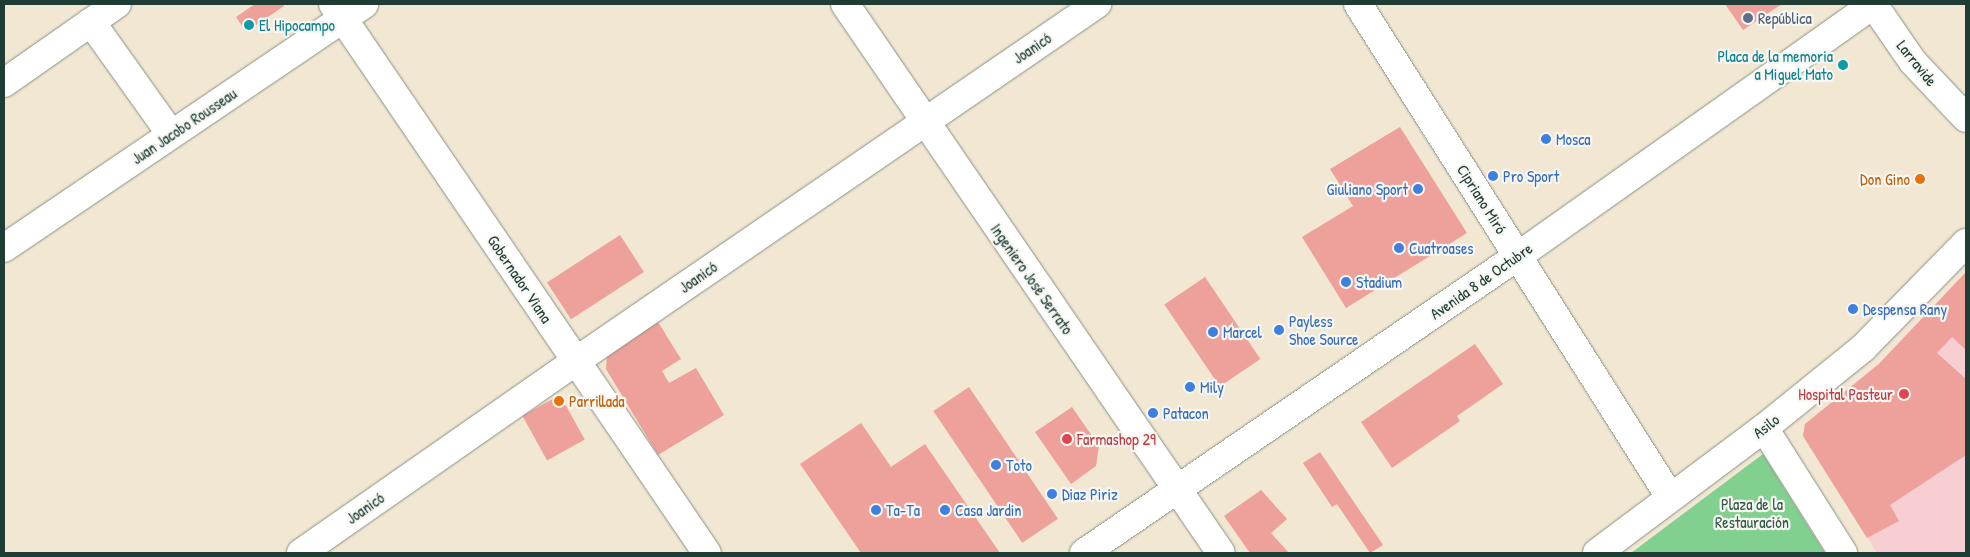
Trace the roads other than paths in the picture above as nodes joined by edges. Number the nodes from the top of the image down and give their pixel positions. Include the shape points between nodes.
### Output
1 (117, 4) edge
2 (845, 4) edge
3 (1097, 4) edge
4 (1358, 4) edge
5 (1874, 4) edge
6 (347, 9) edge
7 (91, 22) junction
8 (4, 83) edge
9 (1966, 118) edge
10 (924, 122) junction
11 (171, 134) junction
12 (1966, 243) edge
13 (4, 248) edge
14 (1518, 256) junction
15 (576, 361) junction
16 (1764, 428) junction
17 (1177, 489) junction
18 (1670, 497) junction
19 (300, 553) edge
20 (707, 553) edge
21 (1084, 553) edge
22 (1221, 553) edge
23 (1597, 553) edge
24 (1843, 553) edge

1 - 7 street
2 - 10 street, Ingeniero José Serrato
3 - 10 street, Joanicó
4 - 14 street, Cipriano Miró
5 - 9 street, Larravide via 1913,62
5 - 14 street, Avenida 8 de Octubre
6 - 11 street, Juan Jacobo Rousseau
6 - 15 street, Gobernador Viana
7 - 8 street
7 - 11 street
10 - 15 street, Joanicó
10 - 17 street, Ingeniero José Serrato
11 - 13 street, Juan Jacobo Rousseau
12 - 16 street, Asilo via 1863,348
14 - 17 street, Avenida 8 de Octubre
14 - 18 street, Cipriano Miró
15 - 19 street, Joanicó
15 - 20 street, Gobernador Viana
16 - 18 street, Asilo
16 - 24 street
17 - 21 street, Avenida 8 de Octubre
17 - 22 street, Ingeniero José Serrato
18 - 23 street, Asilo

